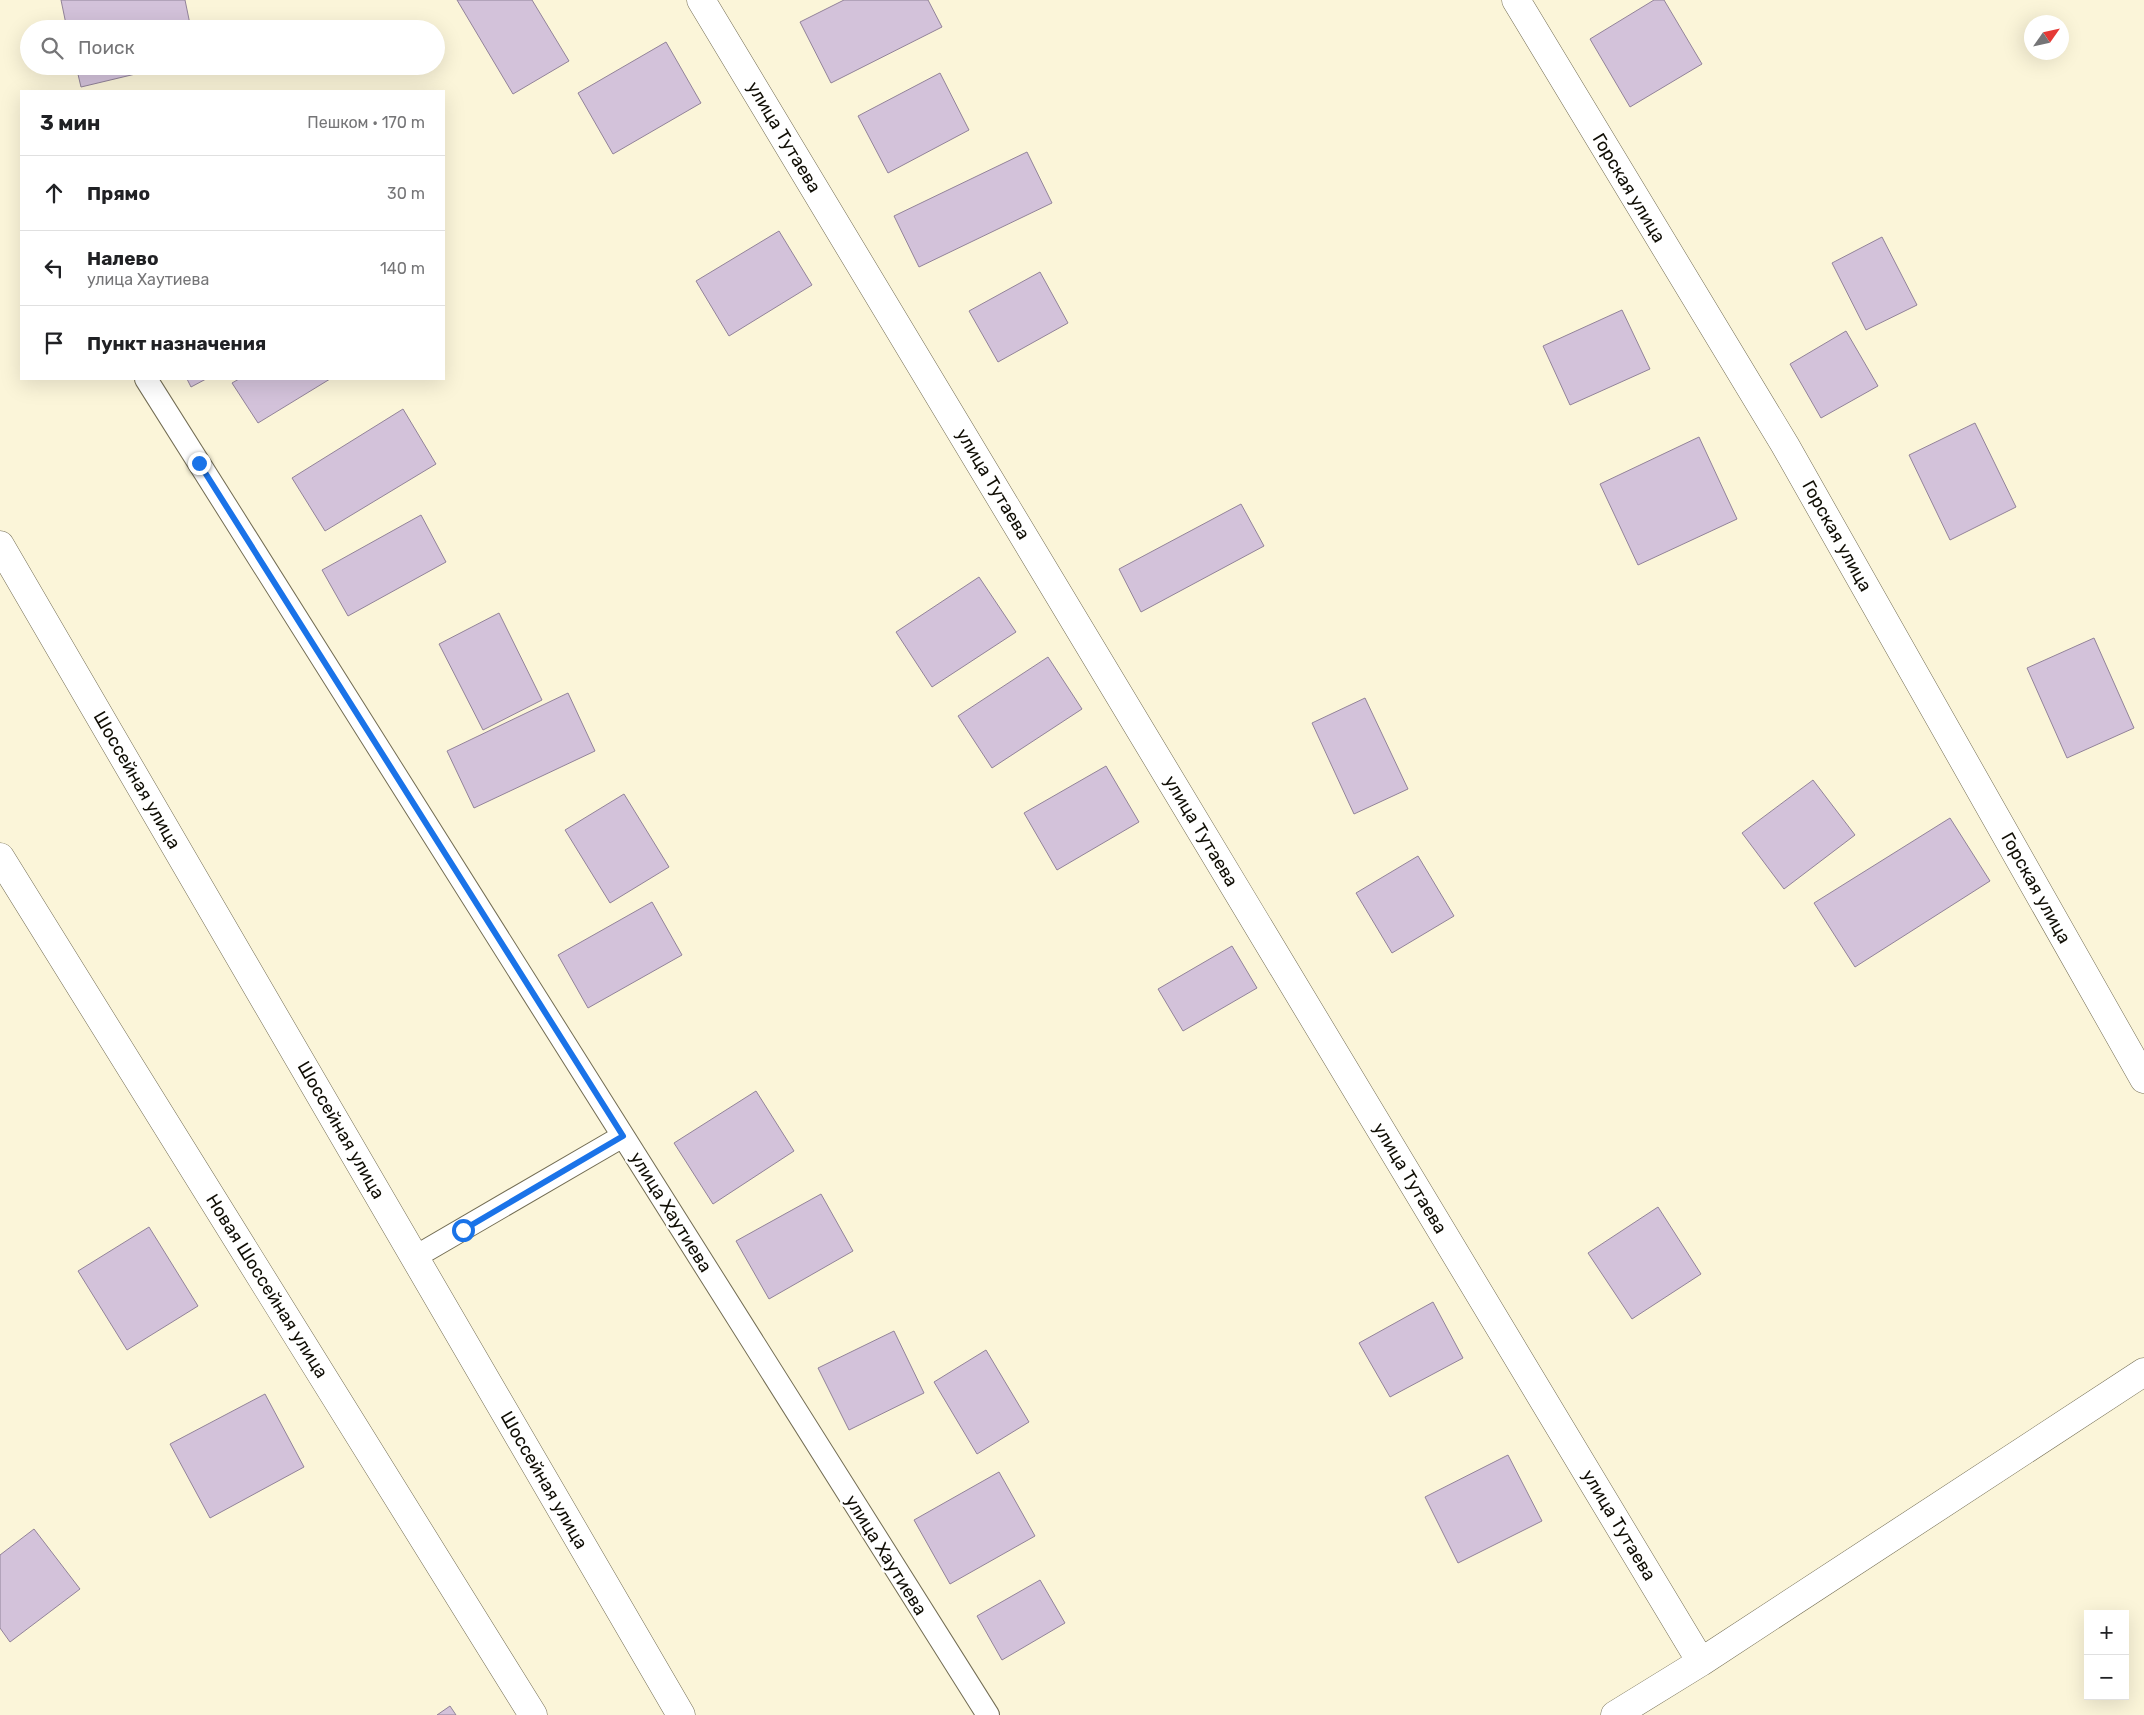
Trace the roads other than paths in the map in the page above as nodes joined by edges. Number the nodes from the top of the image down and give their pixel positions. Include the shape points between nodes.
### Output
1 (701, 0) edge
2 (1516, 0) edge
3 (147, 380) edge
4 (0, 545) edge
5 (0, 857) edge
6 (2144, 1079) edge
7 (623, 1136) junction
8 (415, 1257) junction
9 (2144, 1372) edge
10 (1701, 1662) junction
11 (533, 1715) edge
12 (681, 1715) edge
13 (988, 1715) edge
14 (1615, 1715) edge

1 - 10 street, улица Тутаева
2 - 6 street, Горская улица via 1785,445
3 - 7 lane, улица Хаутиева
4 - 8 street, Шоссейная улица
5 - 11 street, Новая Шоссейная улица
7 - 8 lane
7 - 13 lane, улица Хаутиева
8 - 12 street, Шоссейная улица
9 - 10 street
10 - 14 street

